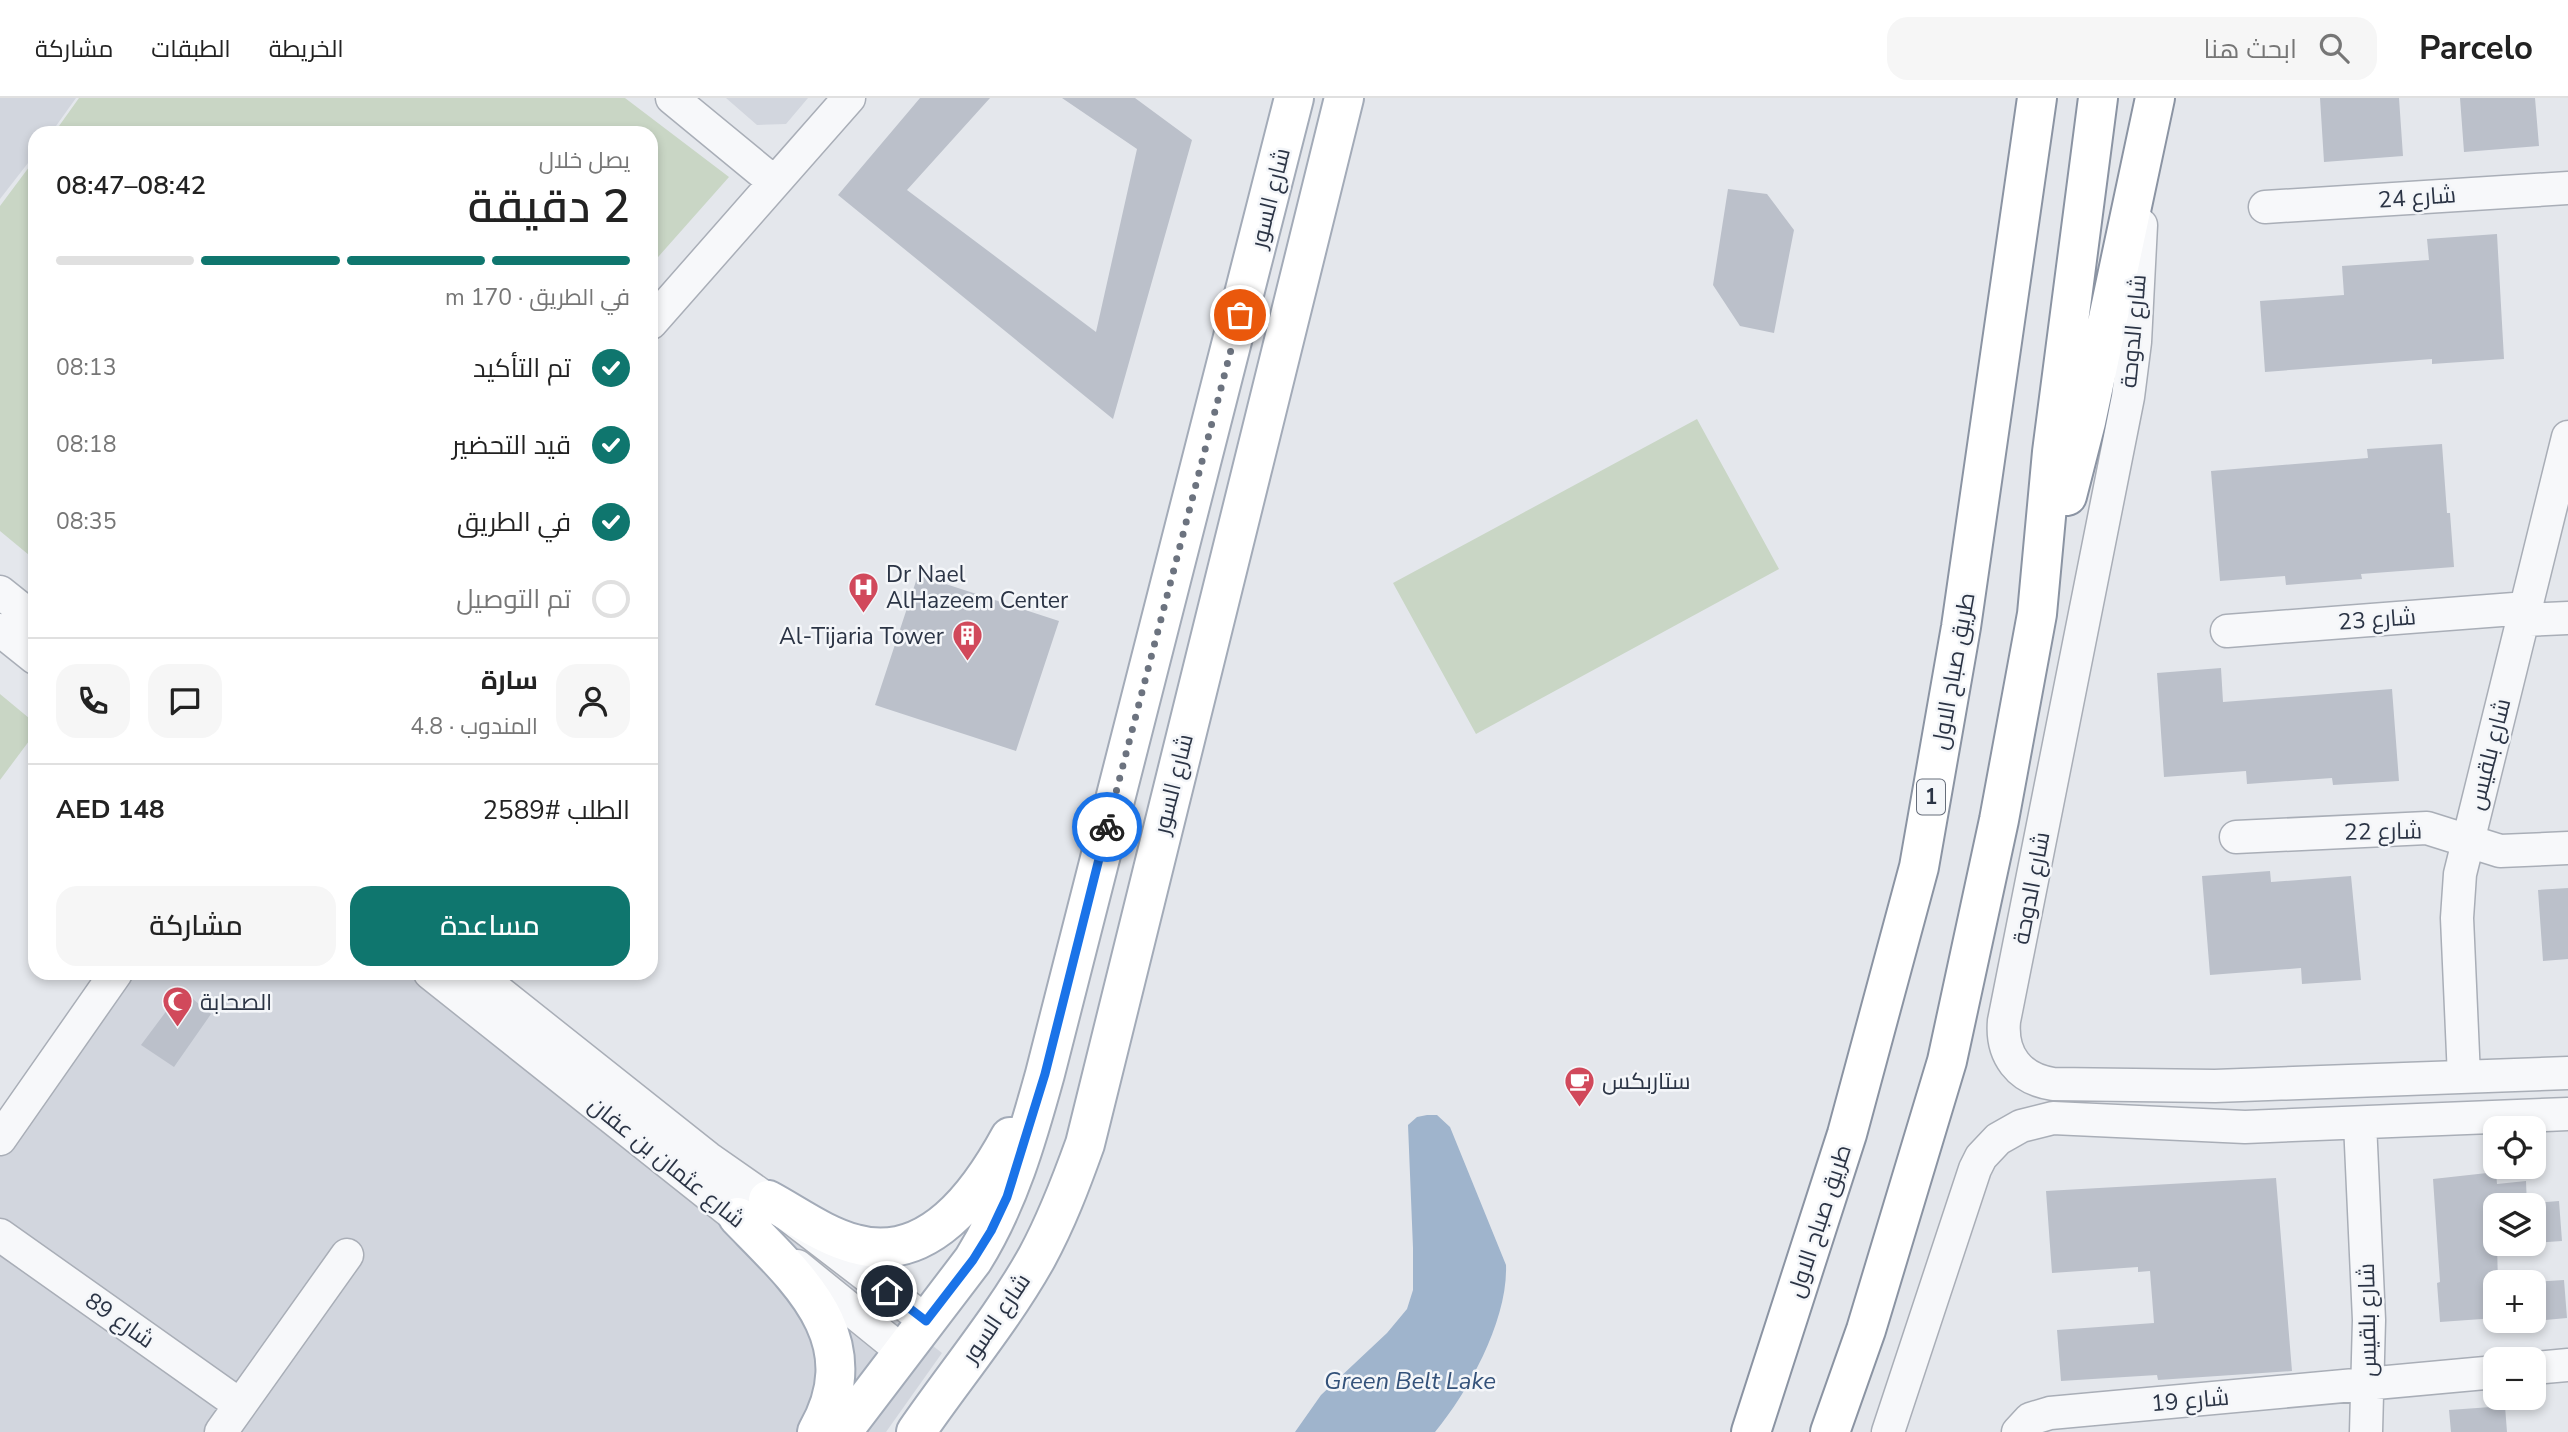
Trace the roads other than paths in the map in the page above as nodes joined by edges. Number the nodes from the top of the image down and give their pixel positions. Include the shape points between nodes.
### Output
1 (672, 98) edge
2 (849, 98) edge
3 (1294, 98) edge
4 (1344, 98) edge
5 (2030, 98) edge
6 (2037, 98) edge
7 (2098, 98) edge
8 (2155, 98) edge
9 (2031, 143) junction
10 (2144, 157) junction
11 (774, 181) junction
12 (2568, 188) edge
13 (2265, 207) dead end
14 (658, 315) edge
15 (2568, 437) edge
16 (0, 592) edge
17 (28, 614) edge
18 (2037, 614) junction
19 (2525, 614) junction
20 (2568, 618) edge
21 (0, 630) edge
22 (2227, 631) dead end
23 (28, 652) edge
24 (2236, 837) dead end
25 (2467, 841) junction
26 (2568, 848) edge
27 (111, 980) edge
28 (439, 980) edge
29 (484, 980) edge
30 (2568, 1073) edge
31 (1045, 1074) junction
32 (2537, 1075) junction
33 (2464, 1077) junction
34 (2215, 1086) junction
35 (2553, 1114) edge
36 (2360, 1124) junction
37 (2205, 1125) junction
38 (0, 1139) edge
39 (753, 1209) junction
40 (0, 1235) edge
41 (347, 1255) dead end
42 (926, 1321) junction
43 (982, 1339) junction
44 (919, 1359) junction
45 (2568, 1365) edge
46 (2546, 1367) edge
47 (2483, 1373) edge
48 (2368, 1384) junction
49 (240, 1405) junction
50 (221, 1432) edge
51 (817, 1432) edge
52 (842, 1432) edge
53 (892, 1432) edge
54 (916, 1432) edge
55 (1751, 1432) edge
56 (1830, 1432) edge
57 (1888, 1432) edge
58 (2018, 1432) edge
59 (2366, 1432) edge

1 - 11 street
2 - 11 street
3 - 31 main road, شارع السور
4 - 43 main road, شارع السور via 1085,1144 1048,1236
5 - 9 main road
6 - 9 main road, طريق صباح الاول / 1
7 - 18 main road via 2052,452
8 - 10 main road
9 - 55 main road, طريق صباح الاول / 1 via 1961,627 1919,867 1847,1135
10 - 18 main road
10 - 34 street, شارع الدوحة via 2128,397 2004,1034 2017,1068 2039,1082
11 - 14 street
12 - 13 street, شارع 24
15 - 19 street, شارع بلقيس
16 - 17 street
18 - 56 main road via 1947,1061
19 - 20 street, شارع 23
19 - 22 street, شارع 23
19 - 25 street, شارع بلقيس
21 - 23 street
24 - 25 street, شارع 22 via 2427,828
25 - 26 street, شارع 22 via 2510,852
25 - 33 street, شارع بلقيس via 2456,918
27 - 38 street
28 - 39 street, شارع عثمان بن عفان
29 - 39 street, شارع عثمان بن عفان via 708,1158
30 - 32 street, شارع الدوحة
31 - 39 main road via 972,1198 952,1218 917,1239 892,1246 858,1245
31 - 42 main road, شارع السور via 1020,1162 991,1231
32 - 33 street, شارع الدوحة
32 - 35 street via 2547,1082 2548,1107
33 - 34 street, شارع الدوحة
34 - 37 street via 2205,1088 2194,1107
35 - 36 street
36 - 37 street
36 - 48 street, شارع بلقيس
37 - 57 street via 2053,1118 2021,1126 1989,1147 1975,1169
39 - 42 street, شارع عثمان بن عفان
39 - 44 street, شارع عثمان بن عفان
39 - 51 main road via 827,1325 835,1378
40 - 49 street, شارع 89
41 - 49 street
42 - 44 main road, شارع السور
43 - 44 main road via 961,1359
43 - 54 main road, شارع السور
44 - 52 main road, شارع السور
44 - 53 main road
45 - 46 street
47 - 48 street, شارع 19
48 - 58 street, شارع 19 via 2050,1413 2030,1419
48 - 59 street, شارع بلقيس
49 - 50 street

